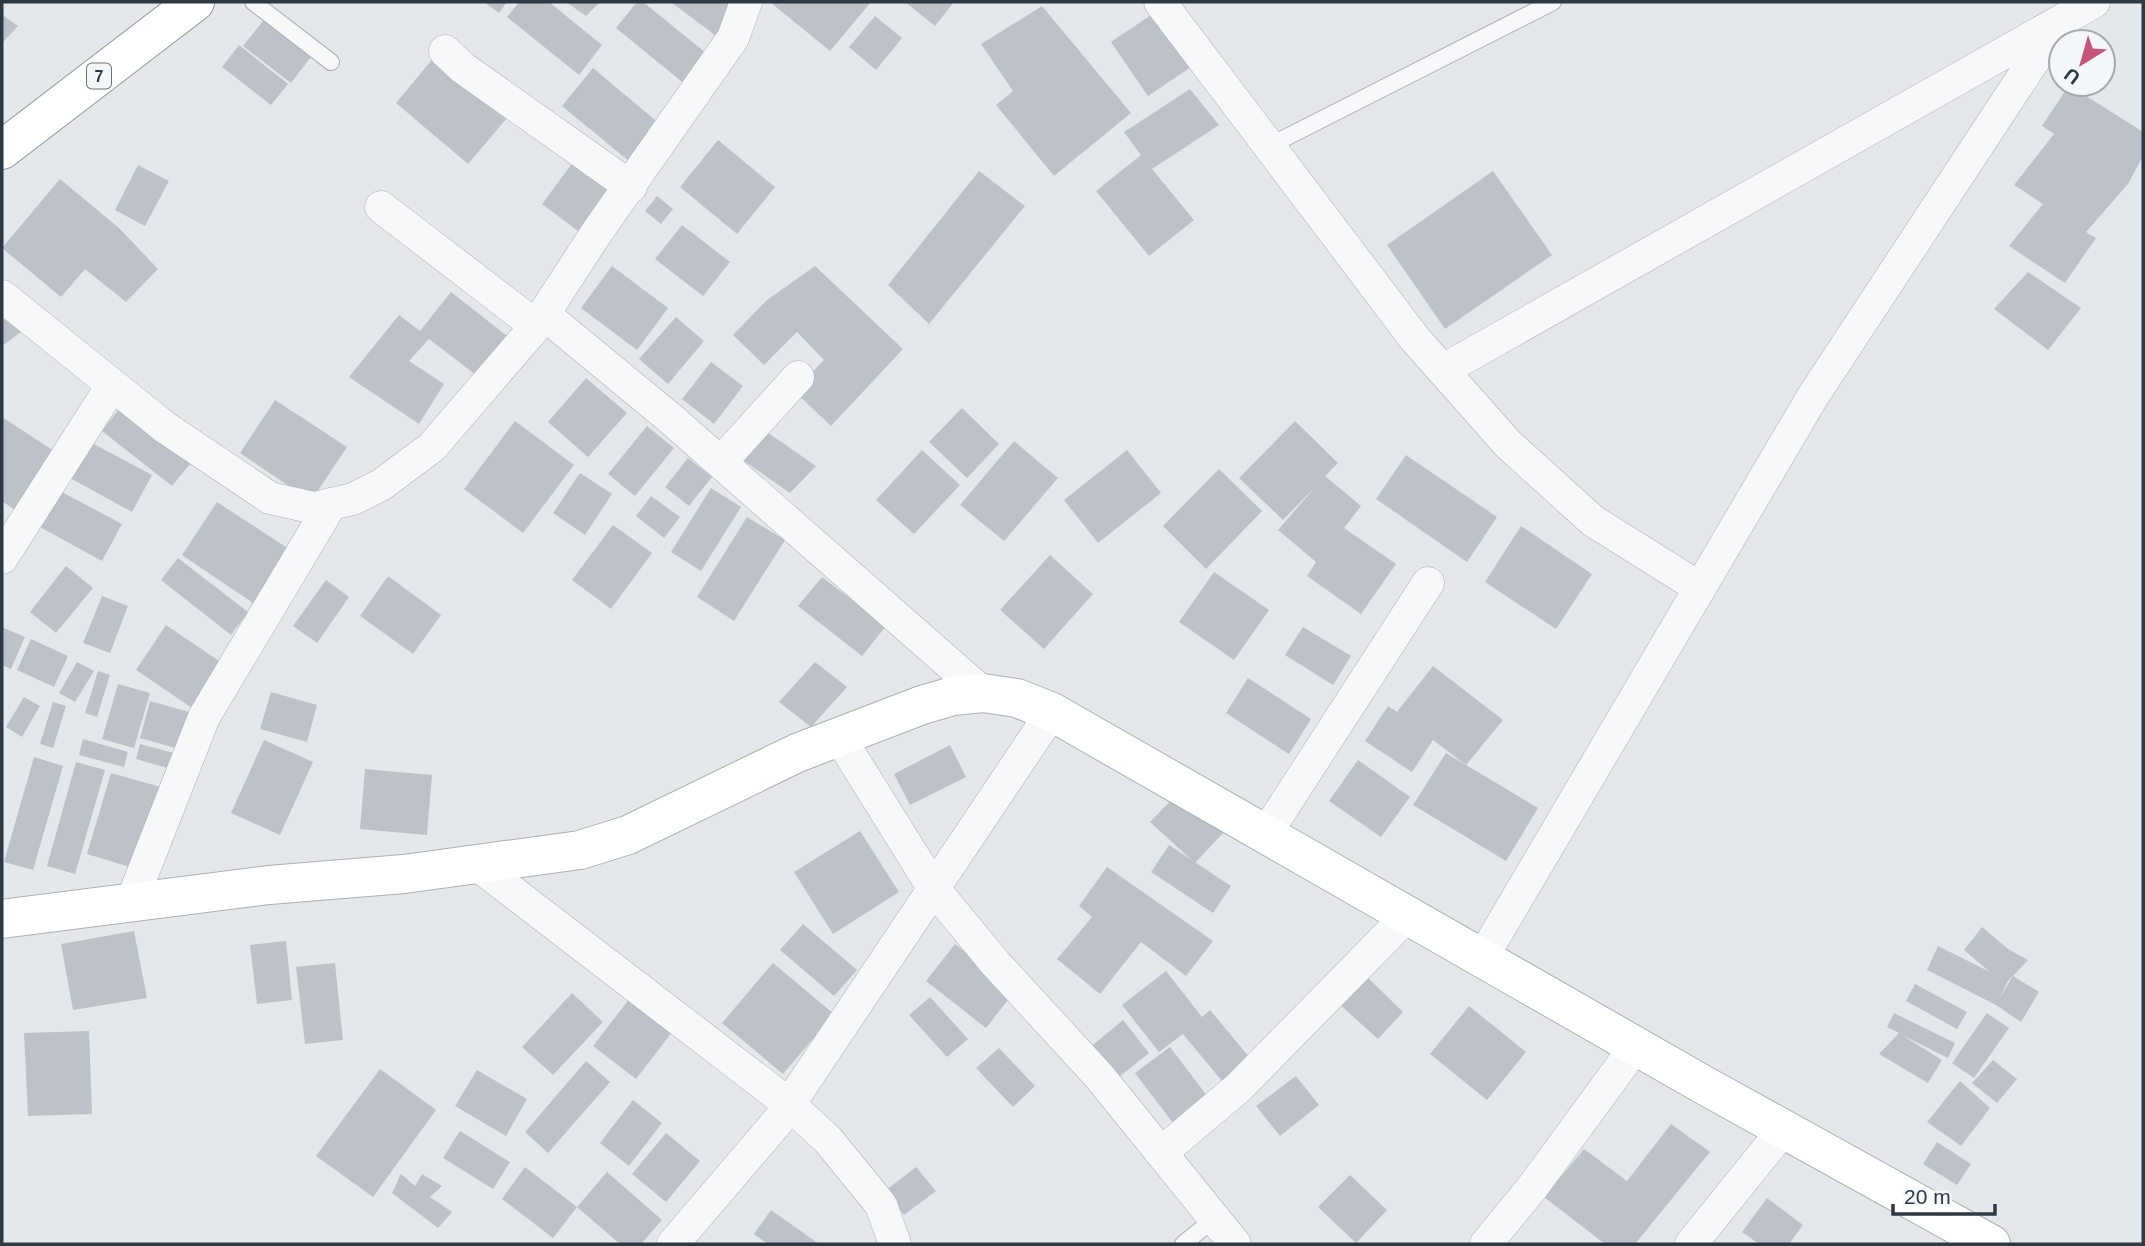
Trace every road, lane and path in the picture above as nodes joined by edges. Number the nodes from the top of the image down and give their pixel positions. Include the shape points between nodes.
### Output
1 (195, 2) edge
2 (253, 2) edge
3 (746, 2) edge
4 (1160, 2) edge
5 (1553, 2) edge
6 (2094, 2) edge
7 (2059, 22) junction
8 (445, 51) dead end
9 (331, 62) dead end
10 (1267, 147) junction
11 (2, 150) edge
12 (631, 187) junction
13 (382, 207) dead end
14 (2, 296) edge
15 (541, 321) junction
16 (1443, 370) junction
17 (798, 377) dead end
18 (111, 387) junction
19 (721, 463) junction
20 (331, 504) junction
21 (2, 558) edge
22 (1428, 583) dead end
23 (1700, 588) junction
24 (983, 693) junction
25 (1052, 712) junction
26 (838, 735) junction
27 (1265, 835) junction
28 (475, 863) junction
29 (934, 889) junction
30 (131, 903) junction
31 (1407, 916) junction
32 (2, 919) edge
33 (1482, 958) junction
34 (1636, 1046) junction
35 (789, 1104) junction
36 (1783, 1130) junction
37 (1161, 1153) junction
38 (1214, 1219) junction
39 (673, 1244) edge
40 (895, 1244) edge
41 (1183, 1244) edge
42 (1235, 1244) edge
43 (1486, 1244) edge
44 (1692, 1244) edge
45 (1992, 1244) edge

1 - 11 main road, 7
2 - 9 lane
3 - 12 street via 733,38
4 - 10 street
5 - 10 lane
6 - 7 street
7 - 16 street
7 - 23 street via 1813,396
8 - 12 street
10 - 16 street
12 - 15 street
13 - 15 street
14 - 18 street
15 - 19 street
15 - 20 street via 432,447 381,485
16 - 23 street via 1508,444 1592,521
17 - 19 street
18 - 20 street via 270,498 314,508
18 - 21 street
19 - 24 street
20 - 30 street via 204,717
22 - 27 street
23 - 33 street
24 - 25 main road via 1017,698
24 - 26 main road via 953,696
25 - 27 main road
25 - 29 street
26 - 28 main road via 628,835 580,849
26 - 29 street
27 - 31 main road
28 - 30 main road
28 - 35 street
29 - 35 street
29 - 37 street
30 - 32 main road
31 - 33 main road
31 - 37 street via 1238,1088
33 - 34 main road
34 - 36 main road
34 - 43 street
35 - 39 street
35 - 40 street via 828,1140 881,1205
36 - 44 street
36 - 45 main road
37 - 38 street
38 - 41 lane
38 - 42 street

